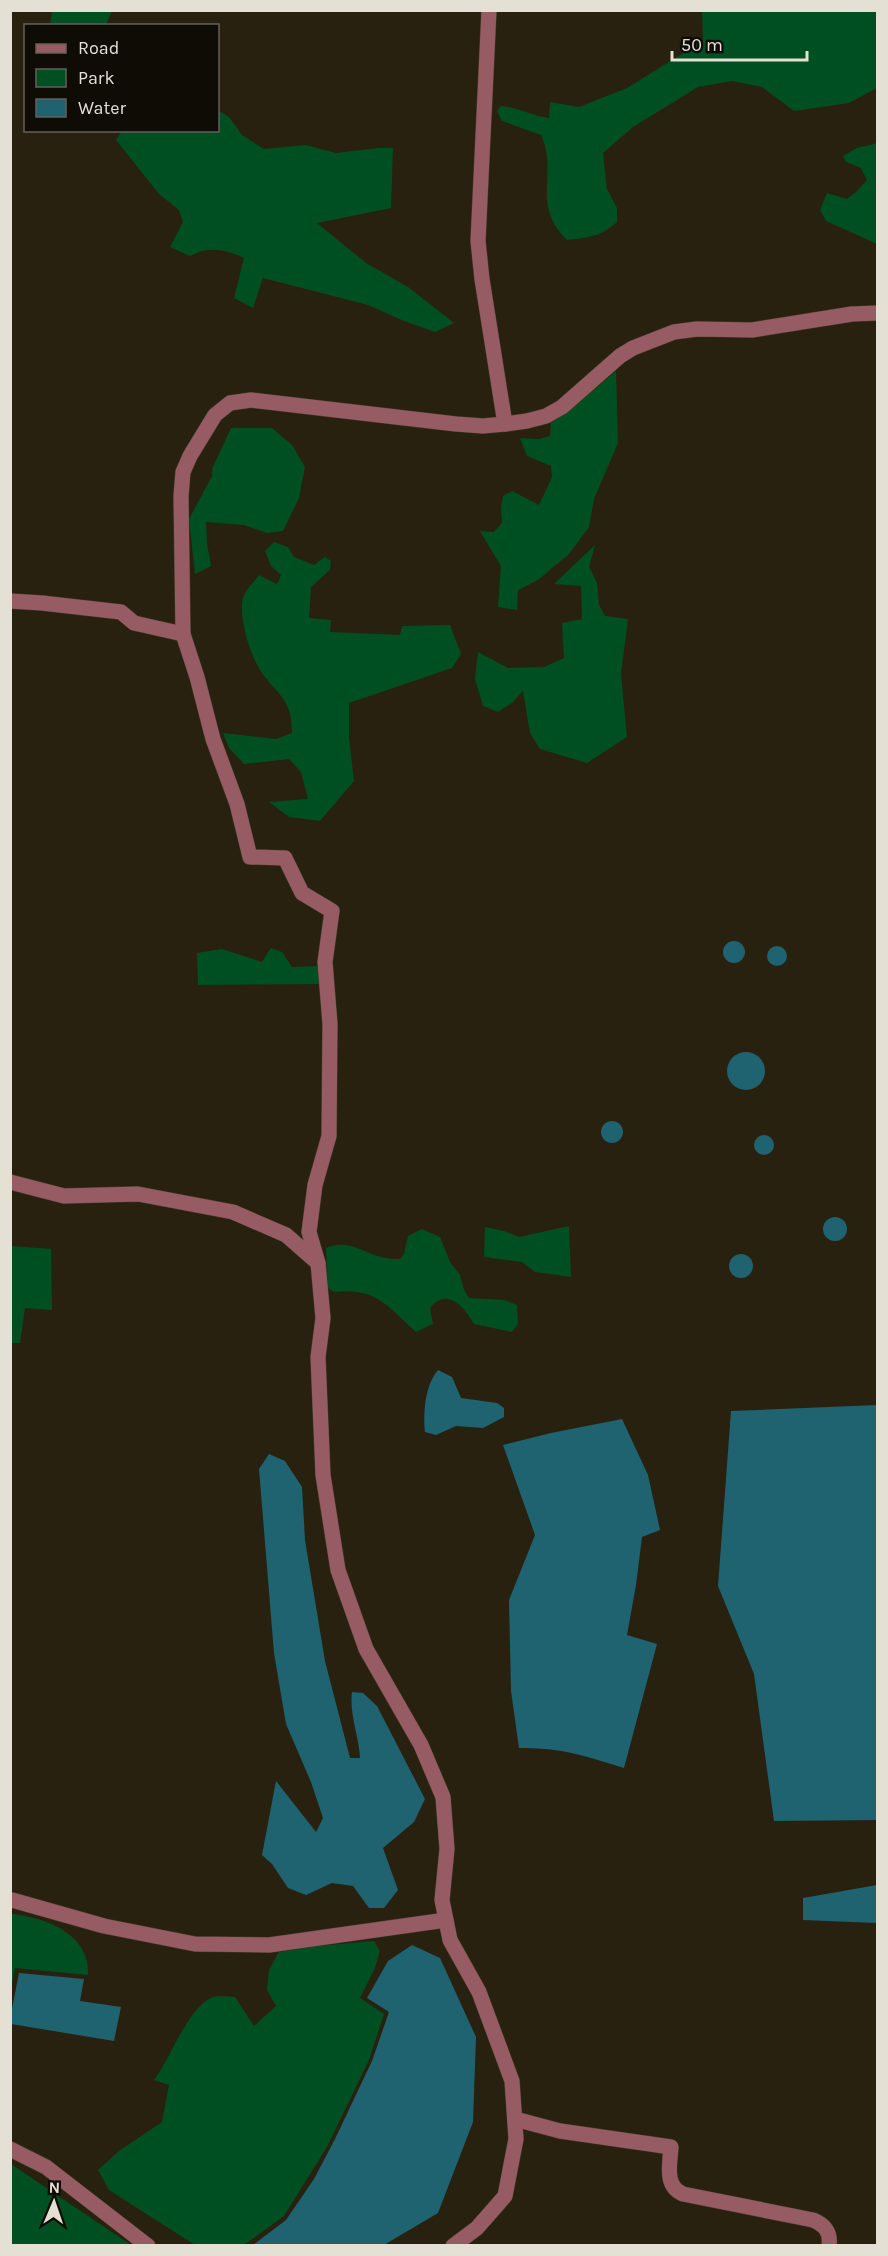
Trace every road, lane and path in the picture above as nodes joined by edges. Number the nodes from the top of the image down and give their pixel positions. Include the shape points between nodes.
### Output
1 (489, 10) edge
2 (878, 313) edge
3 (505, 424) junction
4 (10, 602) edge
5 (183, 633) junction
6 (10, 1182) edge
7 (318, 1263) junction
8 (12, 1900) edge
9 (446, 1920) junction
10 (515, 2119) junction
11 (10, 2149) edge
12 (148, 2246) edge
13 (453, 2246) edge
14 (829, 2246) edge

1 - 3 street via 478,241
2 - 3 street via 752,330 674,332 620,356 546,416
3 - 5 street via 456,424 251,400 230,403 214,415 183,472
4 - 5 street via 121,612 134,623
5 - 7 street via 250,856 285,858 302,893 332,911 326,962 329,1136 315,1185 309,1232
6 - 7 street via 64,1196 138,1194 233,1212 286,1235
7 - 9 street via 323,1318 318,1357 323,1475 338,1570 366,1649 420,1745 443,1797 447,1849 442,1900
8 - 9 street via 104,1926 195,1944 269,1945
9 - 10 street via 450,1940 479,1992 512,2081
10 - 13 street via 516,2139 505,2196 477,2228
10 - 14 street via 560,2131 671,2147 669,2177 676,2191 813,2220 827,2229
11 - 12 street via 46,2167

